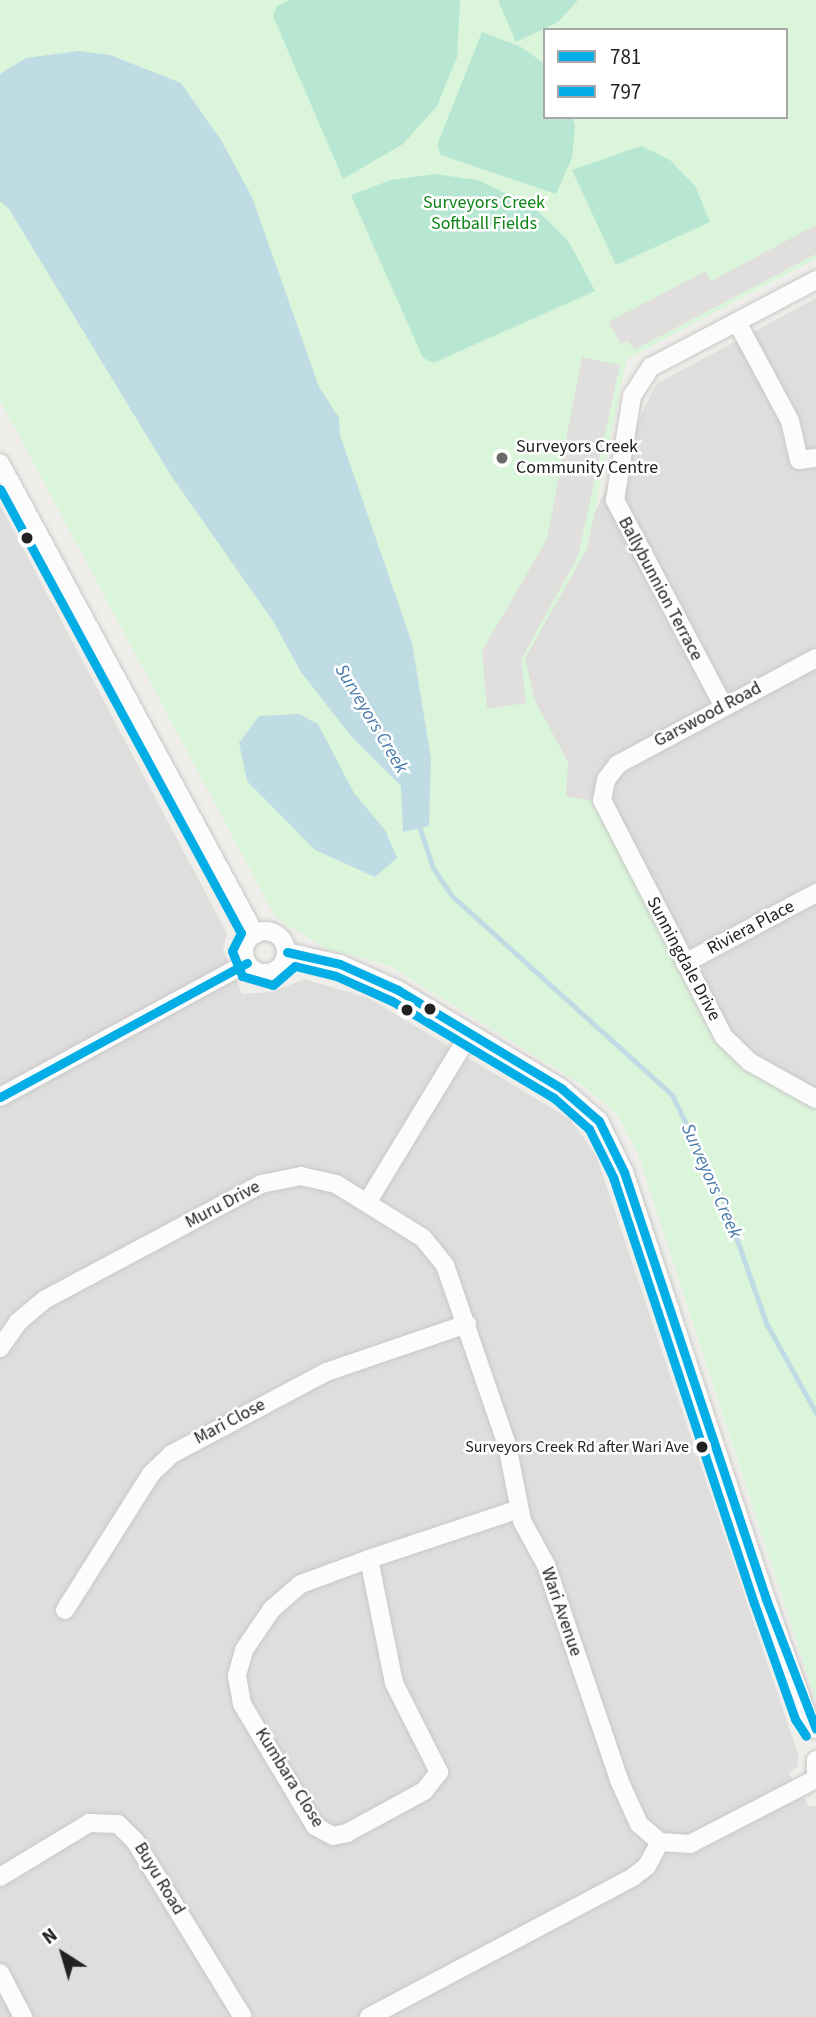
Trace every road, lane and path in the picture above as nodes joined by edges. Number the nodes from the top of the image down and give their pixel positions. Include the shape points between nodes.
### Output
1 (816, 280) edge
2 (737, 322) junction
3 (816, 458) edge
4 (0, 463) edge
5 (816, 658) edge
6 (724, 707) junction
7 (606, 780) joint
8 (816, 893) edge
9 (255, 934) junction
10 (286, 953) junction
11 (247, 963) junction
12 (685, 963) junction
13 (469, 1035) junction
14 (0, 1097) edge
15 (816, 1099) edge
16 (368, 1201) junction
17 (467, 1324) junction
18 (0, 1348) edge
19 (519, 1509) junction
20 (369, 1559) junction
21 (65, 1610) dead end
22 (816, 1729) edge
23 (816, 1760) edge
24 (816, 1778) edge
25 (660, 1842) junction
26 (0, 1877) edge
27 (0, 1973) edge
28 (23, 2017) edge
29 (243, 2017) edge
30 (369, 2017) edge

1 - 2 street, Ballybunnion Terrace
2 - 3 street via 790,421 800,460
2 - 6 street, Ballybunnion Terrace via 641,376 632,396 614,492 621,518
4 - 9 street
5 - 6 street, Garswood Road
6 - 7 street, Garswood Road via 625,760
7 - 12 street, Sunningdale Drive via 602,800 606,814
8 - 12 street, Riviera Place
9 - 10 street via 267,931 279,936
9 - 11 street via 244,950
10 - 11 street via 282,965 271,973 257,972
10 - 13 street via 340,964 398,990
11 - 14 street
12 - 15 street, Sunningdale Drive via 735,1050
13 - 16 street
13 - 22 street via 561,1088 599,1121 612,1141 792,1675
16 - 17 street, Wari Avenue via 431,1244 445,1265
16 - 18 street, Muru Drive via 310,1176 261,1184 44,1300 18,1322
17 - 19 street, Wari Avenue via 507,1445
17 - 21 street, Mari Close via 326,1372 172,1454 151,1474
19 - 20 street, Kumbara Close
19 - 25 street, Wari Avenue via 547,1565 626,1798 639,1824
20 - 20 street, Kumbara Close via 311,1580 285,1596 244,1650 238,1667 242,1704 315,1826 333,1836 424,1791 439,1772 404,1708 391,1672
23 - 24 street
24 - 25 street via 699,1841 677,1846
25 - 30 street via 647,1866 633,1877
26 - 29 street, Buyu Road via 85,1826 118,1824 132,1835
27 - 28 street

